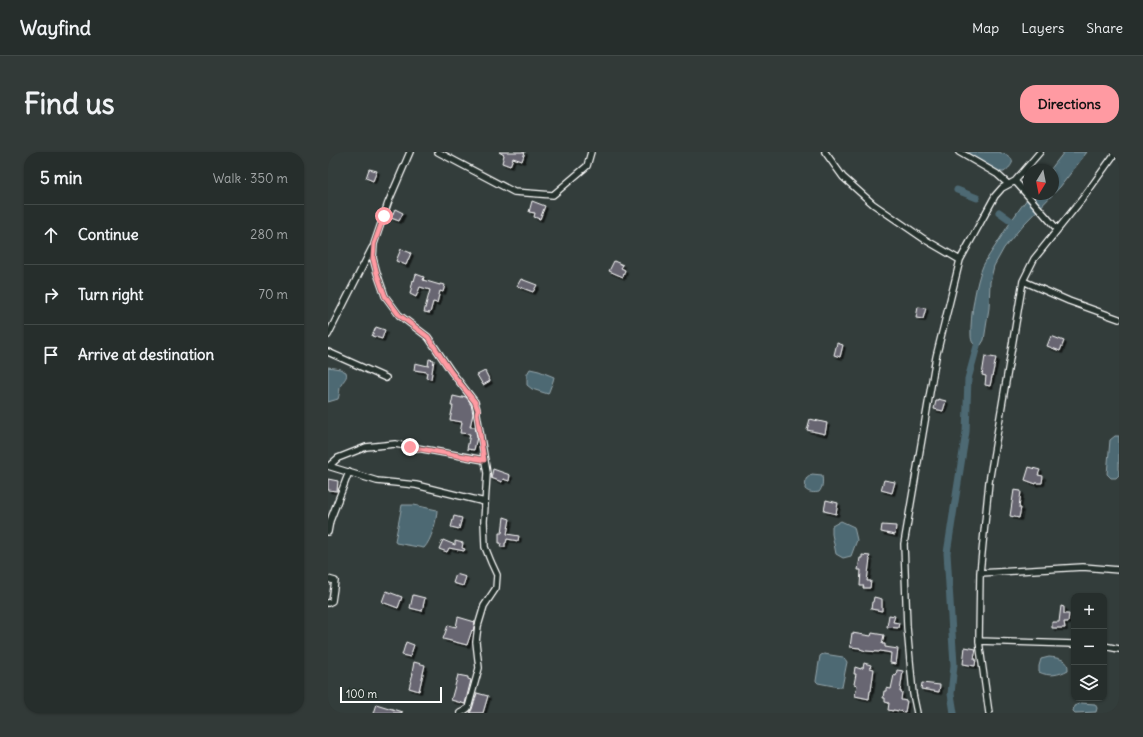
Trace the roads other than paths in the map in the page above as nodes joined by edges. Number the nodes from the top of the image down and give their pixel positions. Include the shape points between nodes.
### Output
1 (410, 152) edge
2 (438, 152) edge
3 (592, 152) edge
4 (825, 152) edge
5 (959, 152) edge
6 (1040, 152) edge
7 (1116, 152) edge
8 (1015, 181) junction
9 (1008, 184) junction
10 (1057, 229) junction
11 (374, 244) junction
12 (960, 260) junction
13 (1023, 281) junction
14 (1119, 319) edge
15 (328, 335) edge
16 (328, 352) edge
17 (386, 378) dead end
18 (484, 460) junction
19 (329, 466) edge
20 (349, 472) junction
21 (485, 502) junction
22 (328, 532) edge
23 (1119, 570) edge
24 (980, 573) junction
25 (328, 579) edge
26 (328, 603) edge
27 (979, 641) junction
28 (1071, 644) edge
29 (1107, 647) edge
30 (1119, 649) edge
31 (460, 713) edge
32 (917, 713) edge
33 (989, 713) edge

1 - 11 street
2 - 3 street via 514,192 553,195 588,166
4 - 12 street via 843,178 873,204
5 - 9 street via 997,174
6 - 8 street
7 - 10 street
8 - 9 street
8 - 10 street
9 - 12 street via 995,196
10 - 13 street via 1034,258
11 - 15 street
11 - 18 street via 373,258 385,296 399,315 428,337 475,402
12 - 32 street via 936,357 904,544 907,627
13 - 14 street
13 - 24 street via 990,482
16 - 17 street
18 - 19 street via 395,444 366,447 338,458
18 - 21 street via 487,473
19 - 20 street
20 - 21 street via 377,481 416,485
20 - 22 street
21 - 31 street via 485,547 497,575 496,588 484,606 476,642 479,668 468,708
23 - 24 street via 1083,567
24 - 27 street
25 - 26 street via 335,581 332,600
27 - 28 street
27 - 33 street
29 - 30 street

